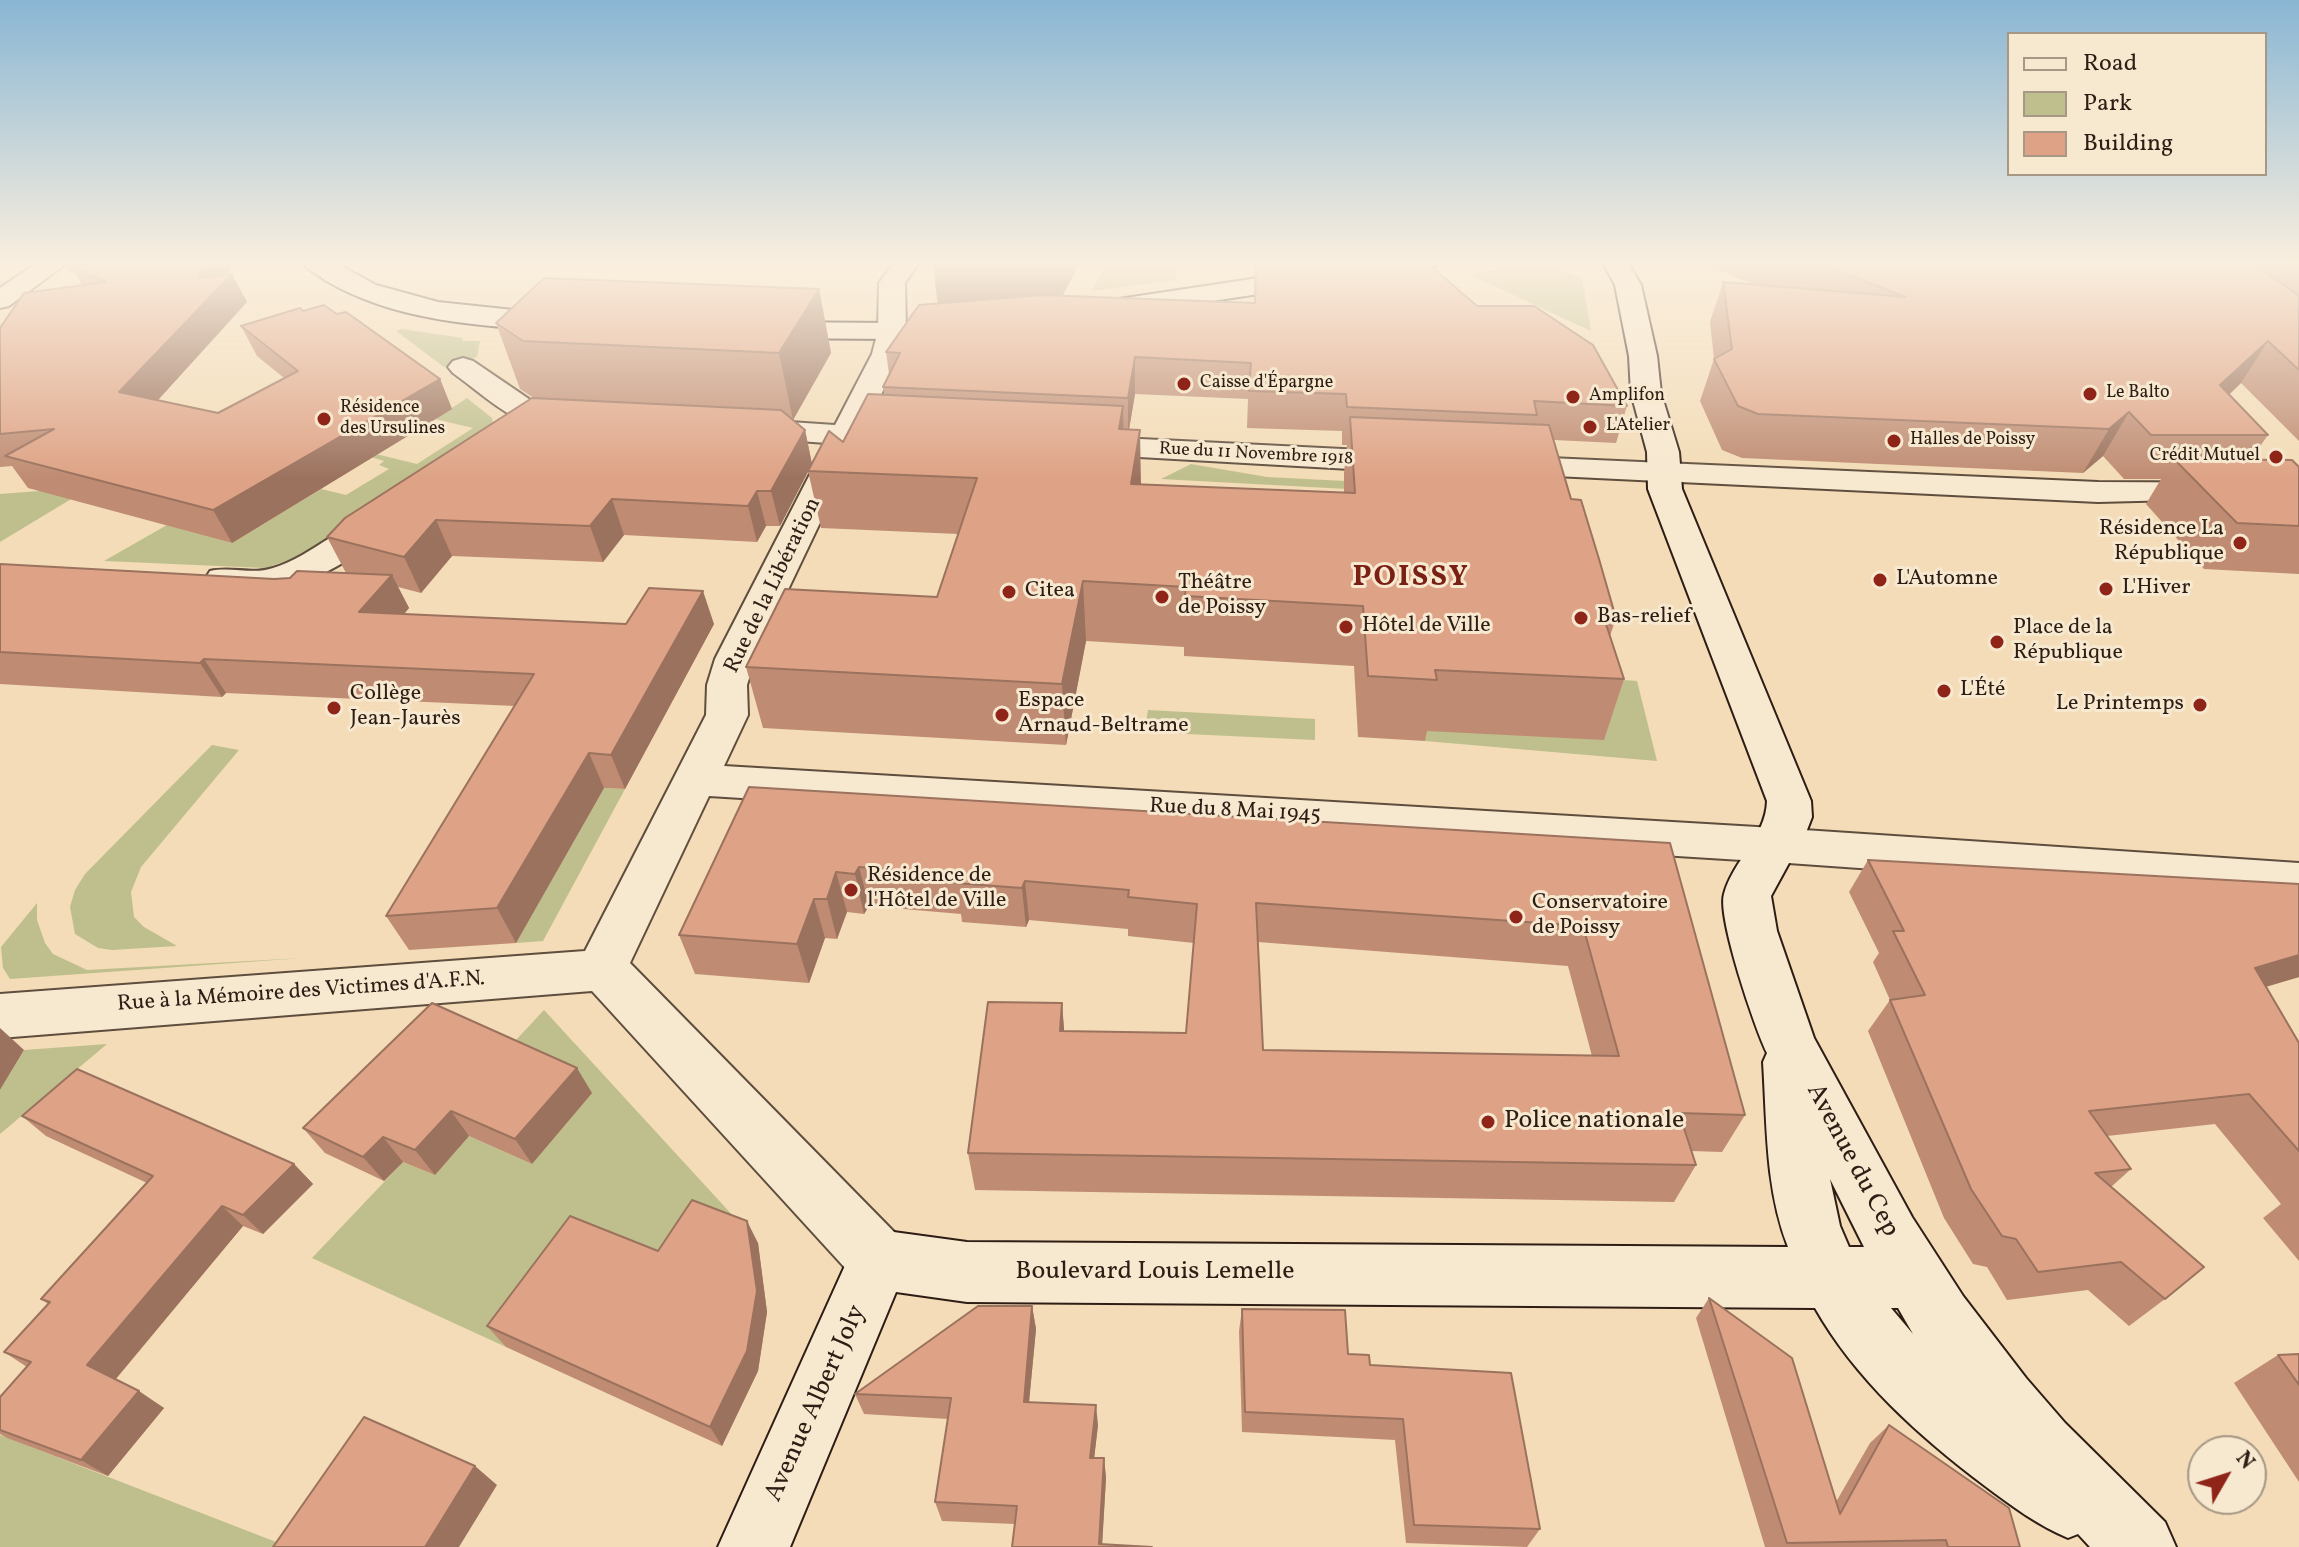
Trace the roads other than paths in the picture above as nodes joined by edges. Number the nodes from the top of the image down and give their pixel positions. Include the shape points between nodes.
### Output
1 (891, 333) edge
2 (1638, 333) edge
3 (463, 367) dead end
4 (601, 422) edge
5 (712, 427) edge
6 (848, 435) junction
7 (943, 440) edge
8 (1048, 445) edge
9 (1663, 462) junction
10 (2299, 493) edge
11 (409, 505) edge
12 (184, 578) edge
13 (696, 780) junction
14 (1774, 845) junction
15 (2299, 881) edge
16 (601, 970) junction
17 (0, 1016) edge
18 (1789, 1043) junction
19 (879, 1260) junction
20 (1833, 1278) junction
21 (1915, 1278) junction
22 (754, 1547) edge
23 (2130, 1547) edge
24 (2140, 1547) edge

1 - 6 street, Rue de la Libération
2 - 9 street
3 - 4 street via 524,428
5 - 6 street
6 - 7 street
6 - 13 street, Rue de la Libération via 728,674 727,715
8 - 9 street, Rue du 11 Novembre 1918 via 1453,464
9 - 10 street via 2098,492
9 - 14 street via 1669,500 1786,787 1789,817
11 - 12 street via 332,555 276,581
13 - 14 street, Rue du 8 Mai 1945
13 - 16 street, Rue de la Libération
14 - 15 street
14 - 18 street, Avenue du Cep via 1754,878 1747,908
16 - 17 street, Rue à la Mémoire des Victimes d'A.F.N.
16 - 19 street
18 - 20 street, Avenue du Cep via 1804,1201
18 - 21 street, Avenue du Cep
19 - 20 street, Boulevard Louis Lemelle via 967,1272
19 - 22 street, Avenue Albert Joly
20 - 21 street, Boulevard Louis Lemelle
20 - 23 street via 1874,1338 1951,1416
21 - 24 street via 2002,1402

